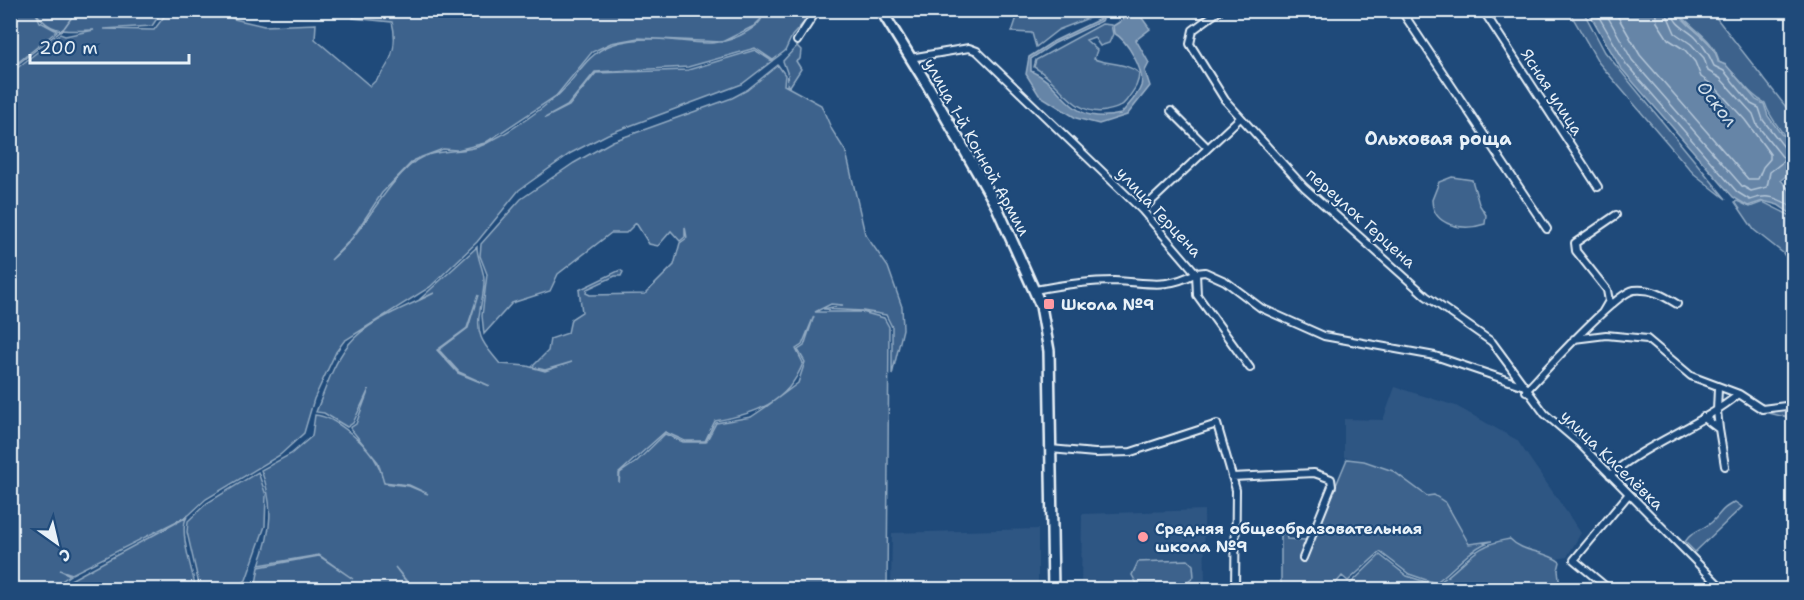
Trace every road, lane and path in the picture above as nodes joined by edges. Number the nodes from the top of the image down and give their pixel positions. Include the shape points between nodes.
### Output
1 (817, 10) edge
2 (881, 10) edge
3 (1220, 10) edge
4 (1401, 10) edge
5 (1483, 10) edge
6 (797, 41) dead end
7 (910, 57) junction
8 (1171, 111) dead end
9 (1240, 118) junction
10 (1208, 148) junction
11 (1598, 187) dead end
12 (1142, 210) junction
13 (1616, 215) dead end
14 (1547, 230) dead end
15 (1197, 273) junction
16 (1035, 290) junction
17 (1677, 304) dead end
18 (1601, 316) junction
19 (1574, 339) junction
20 (1492, 342) joint
21 (1250, 368) dead end
22 (1524, 388) junction
23 (1718, 388) junction
24 (1739, 394) junction
25 (1794, 405) edge
26 (1717, 411) junction
27 (1703, 417) junction
28 (1719, 429) junction
29 (1050, 449) junction
30 (1725, 466) dead end
31 (1610, 476) junction
32 (1233, 477) junction
33 (1628, 495) junction
34 (1303, 558) dead end
35 (1053, 590) edge
36 (1235, 590) edge
37 (1610, 590) edge
38 (1724, 590) edge

1 - 6 street
2 - 7 main road, улица 1-й Конной Армии
3 - 9 street, переулок Герцена via 1193,30 1190,44
4 - 14 street
5 - 11 street, Ясная улица
7 - 12 street, улица Герцена via 969,48 977,51
7 - 16 main road, улица 1-й Конной Армии via 996,205
8 - 10 street
9 - 10 street
9 - 20 street, переулок Герцена via 1304,187 1426,296
10 - 12 street
12 - 15 street, улица Герцена
13 - 18 street via 1575,243 1576,251 1607,290 1609,301
15 - 16 street via 1158,286 1115,281
15 - 21 street via 1197,295
15 - 22 street, улица Герцена via 1205,272 1225,281 1261,308 1324,336 1435,356
16 - 29 main road, улица 1-й Конной Армии via 1048,342
17 - 18 street via 1647,290 1632,290
18 - 19 street
19 - 22 street
19 - 23 street via 1606,335 1647,339 1691,376
20 - 22 street, улица Киселёвка
22 - 31 street, улица Киселёвка via 1545,414
23 - 24 street
23 - 26 street
24 - 25 street via 1762,409
24 - 26 street
26 - 27 street
26 - 28 street
27 - 28 street
27 - 31 street via 1624,463
28 - 30 street
29 - 32 street via 1117,454 1217,424
29 - 35 main road, улица 1-й Конной Армии
31 - 33 street, улица Киселёвка
32 - 34 street via 1314,473 1331,479 1332,486
32 - 36 street
33 - 37 street via 1574,560
33 - 38 street, улица Киселёвка

